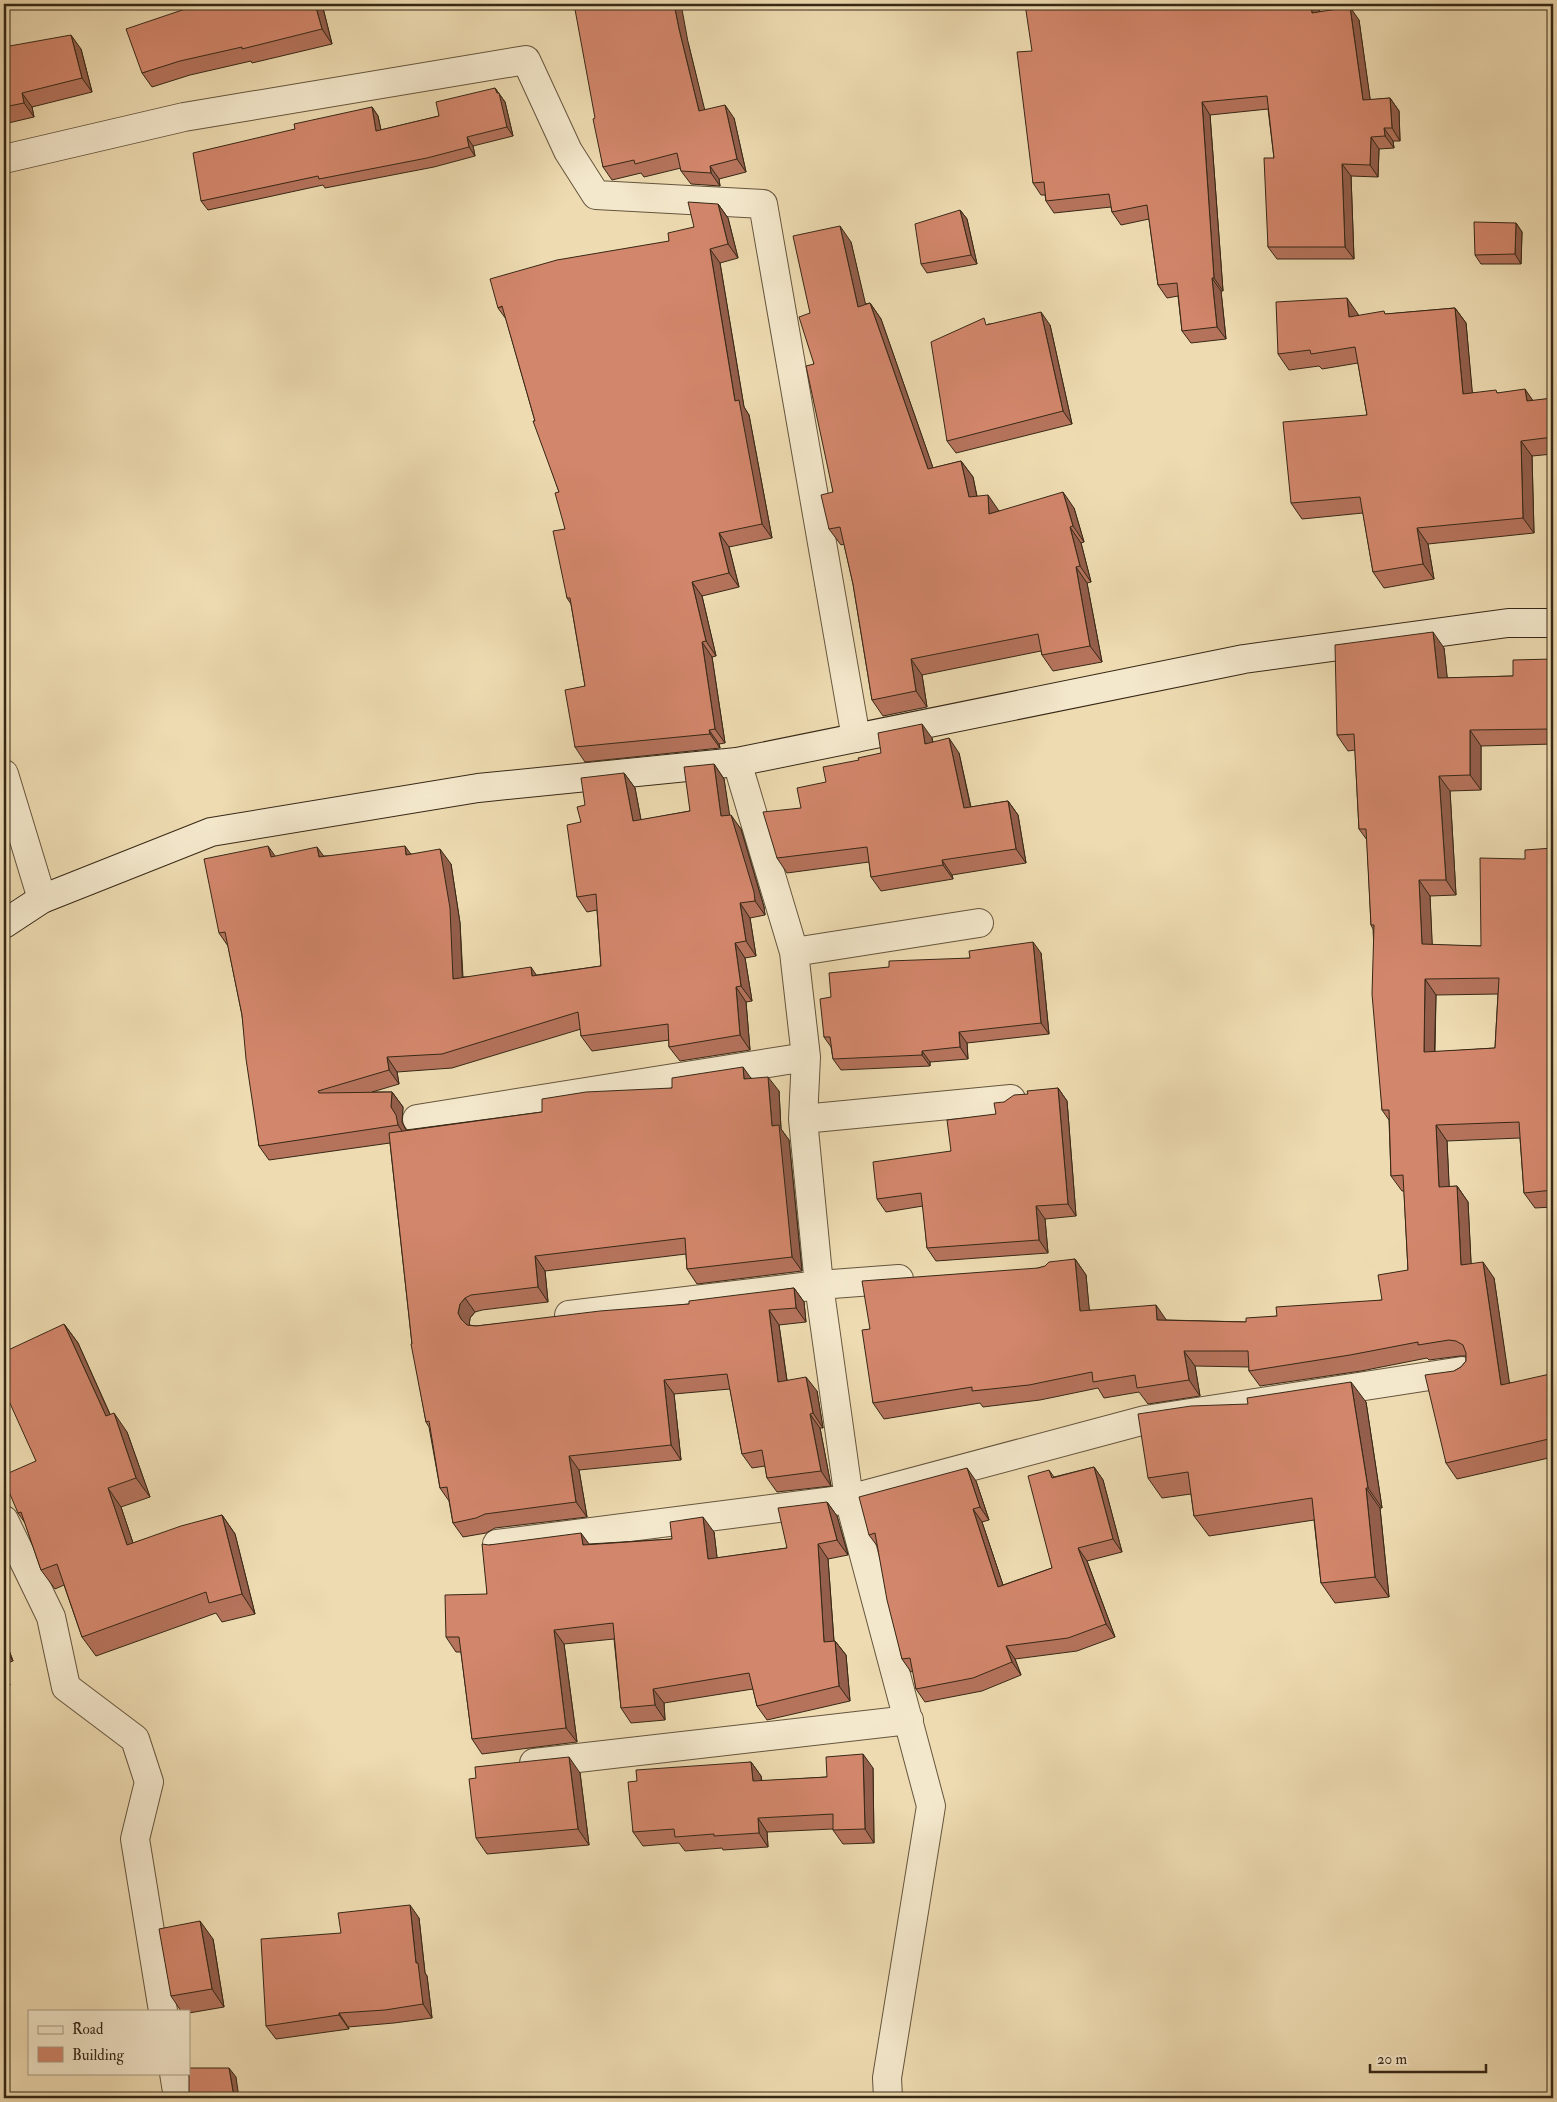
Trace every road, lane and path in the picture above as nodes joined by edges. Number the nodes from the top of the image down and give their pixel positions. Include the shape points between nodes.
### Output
1 (4, 159) edge
2 (1553, 624) edge
3 (856, 738) junction
4 (737, 762) junction
5 (4, 774) edge
6 (42, 899) junction
7 (979, 923) dead end
8 (4, 924) edge
9 (794, 952) junction
10 (806, 1057) junction
11 (1011, 1099) edge
12 (417, 1119) dead end
13 (803, 1119) junction
14 (928, 1277) edge
15 (819, 1285) junction
16 (543, 1318) edge
17 (1462, 1371) edge
18 (849, 1499) junction
19 (4, 1520) edge
20 (497, 1544) edge
21 (909, 1720) junction
22 (508, 1766) edge
23 (163, 2010) edge
24 (174, 2074) edge
25 (178, 2098) edge
26 (888, 2098) edge

1 - 3 street via 184,117 526,60 568,151 596,195 763,204
2 - 3 street via 1508,623 1244,659
3 - 4 street
4 - 6 street via 478,788 211,832
4 - 9 street
5 - 6 street
6 - 8 street
7 - 9 street
9 - 10 street
10 - 12 street
10 - 13 street
11 - 13 street
13 - 15 street
14 - 15 street
15 - 16 street
15 - 18 street
17 - 18 street via 1145,1420
18 - 20 street
18 - 21 street
19 - 23 street via 51,1617 66,1687 135,1739 149,1782 135,1839
21 - 22 street
21 - 26 street via 931,1806 888,2078
24 - 25 street

